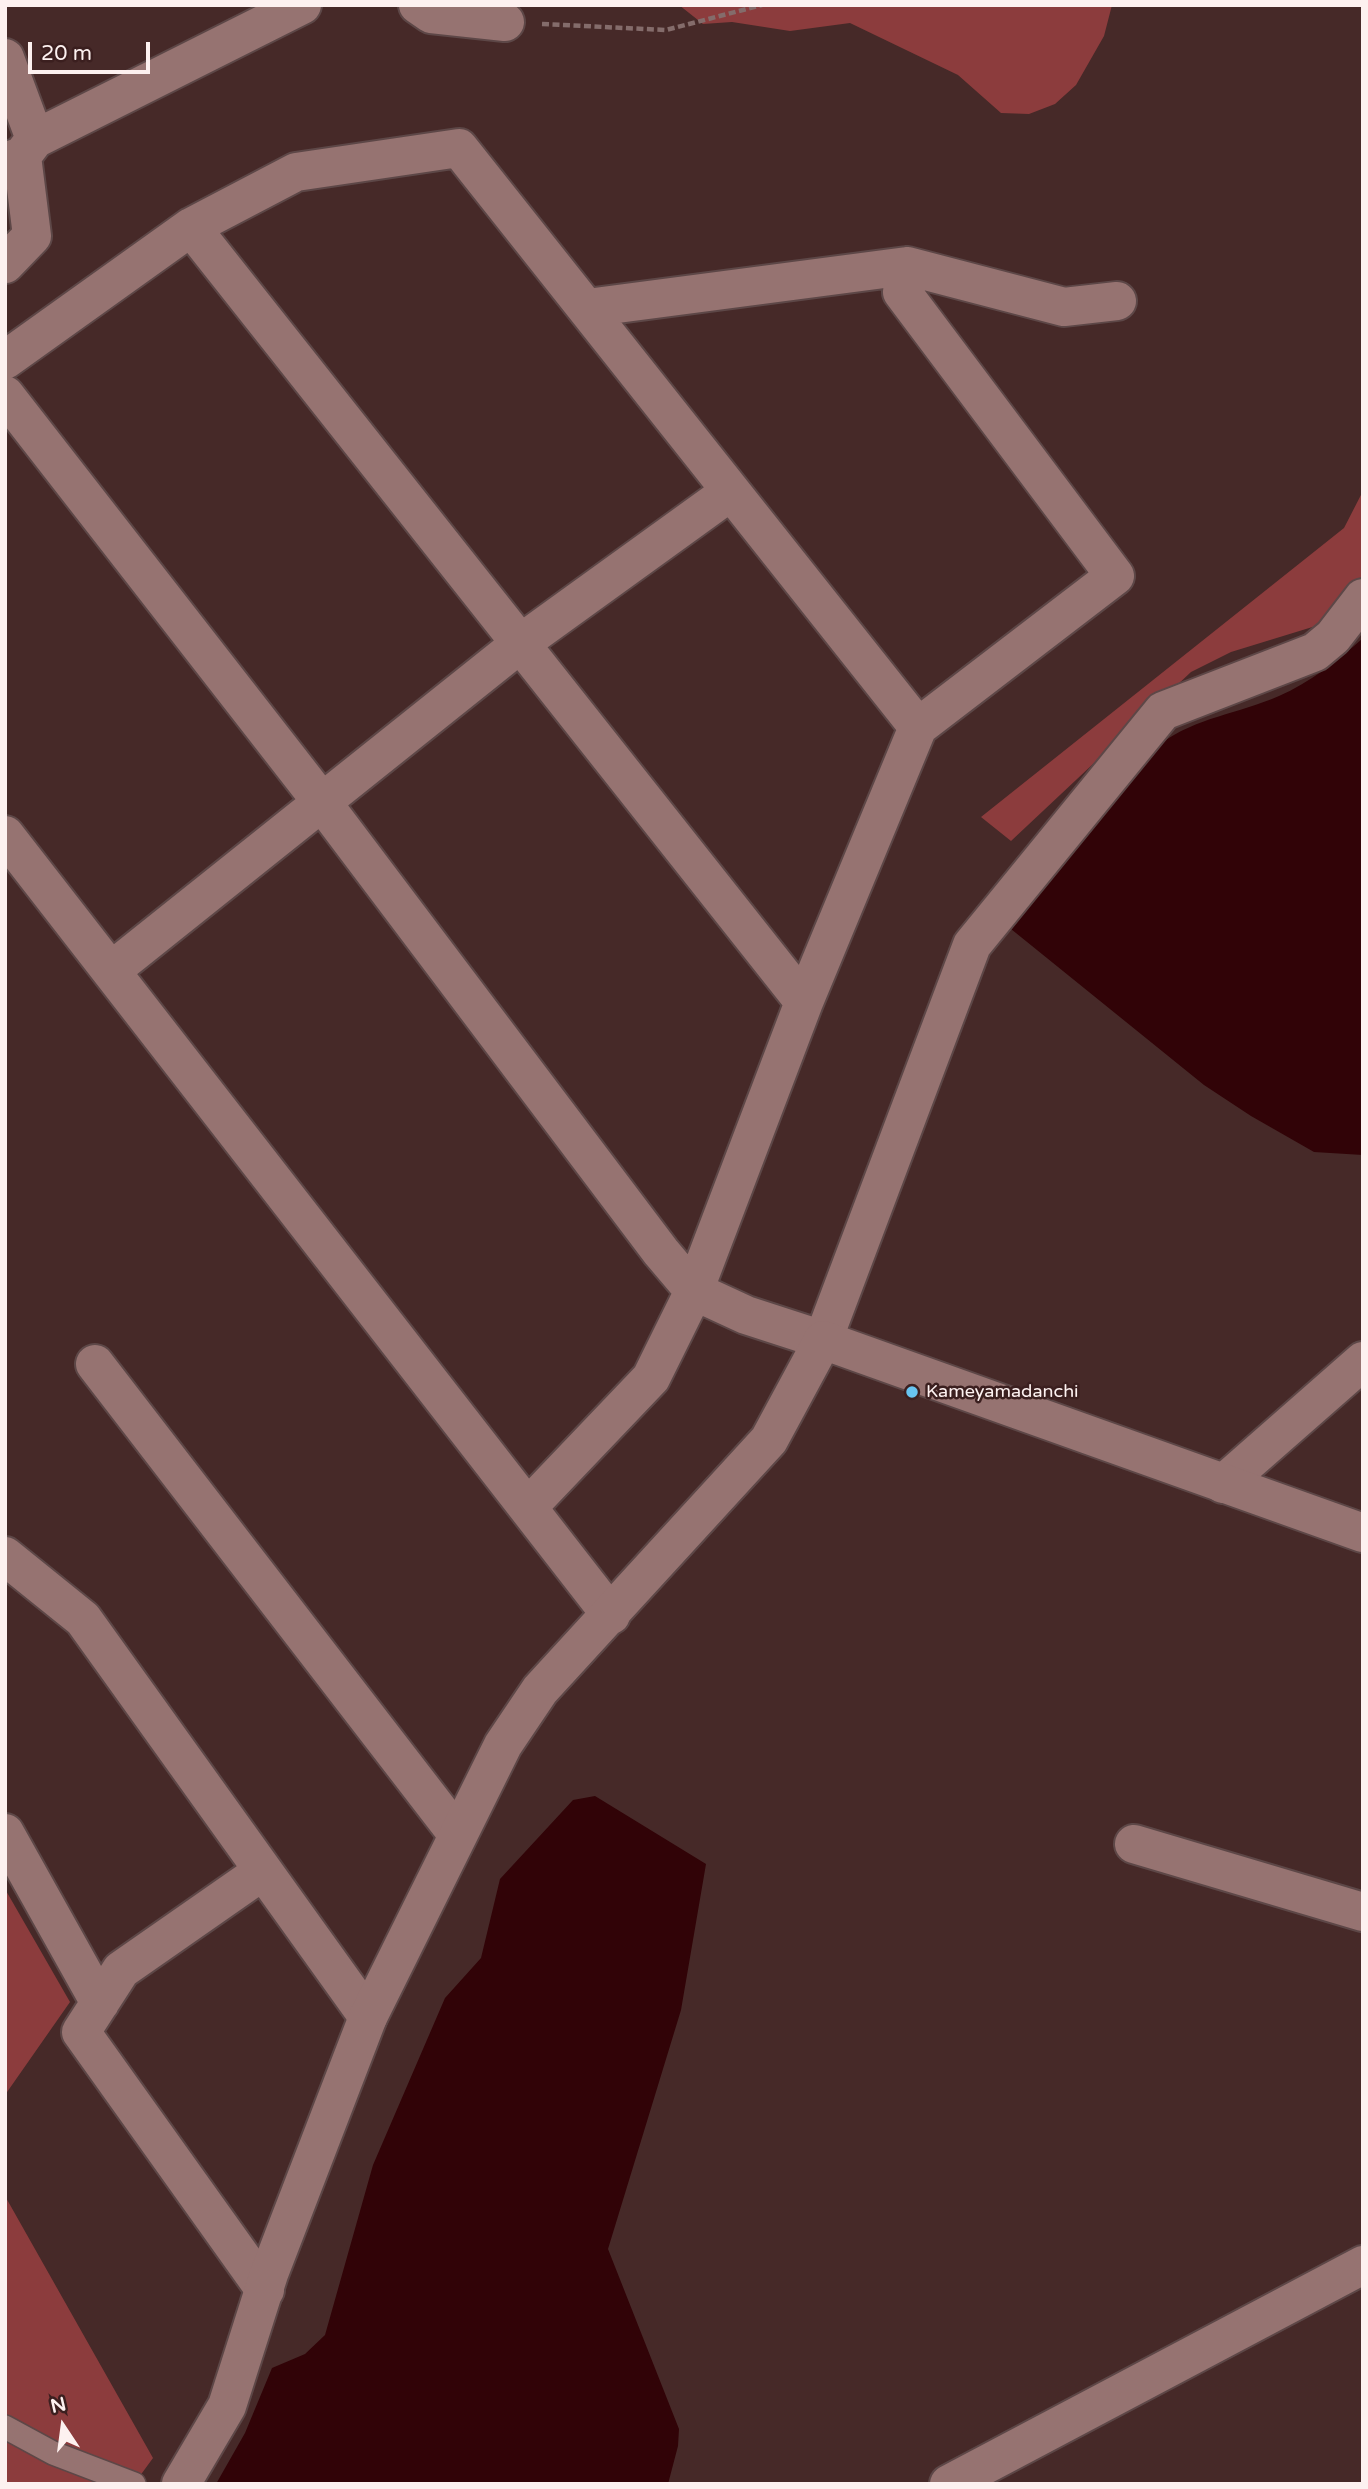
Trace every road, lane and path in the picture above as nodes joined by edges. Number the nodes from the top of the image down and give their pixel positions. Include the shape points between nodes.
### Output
1 (302, 5) edge
2 (418, 5) edge
3 (762, 5) edge
4 (234, 21) edge
5 (505, 22) joint
6 (5, 58) edge
7 (21, 152) edge
8 (191, 227) junction
9 (5, 264) edge
10 (907, 267) junction
11 (1117, 301) dead end
12 (587, 307) junction
13 (5, 360) edge
14 (5, 395) edge
15 (730, 492) junction
16 (1363, 598) edge
17 (521, 643) junction
18 (918, 727) junction
19 (321, 801) junction
20 (5, 835) edge
21 (111, 970) junction
22 (804, 1002) junction
23 (694, 1290) junction
24 (823, 1340) junction
25 (1363, 1361) edge
26 (95, 1364) dead end
27 (1223, 1484) junction
28 (528, 1507) junction
29 (1363, 1534) edge
30 (5, 1556) edge
31 (611, 1615) junction
32 (5, 1833) edge
33 (457, 1834) junction
34 (1134, 1844) dead end
35 (263, 1871) junction
36 (1363, 1912) edge
37 (100, 2003) junction
38 (368, 2017) junction
39 (1363, 2265) edge
40 (265, 2290) junction
41 (5, 2427) edge
42 (134, 2484) edge
43 (181, 2484) edge
44 (949, 2484) edge

1 - 4 street
2 - 5 street via 431,14
3 - 5 path via 666,30
4 - 7 street
6 - 7 street
7 - 9 street via 32,236
8 - 12 street via 296,172 459,148
8 - 13 street
8 - 17 street
10 - 11 street via 1064,307
10 - 12 street
10 - 18 street via 902,292 1115,576
12 - 15 street
14 - 19 street
15 - 17 street
15 - 18 street
16 - 24 street via 1333,638 1315,652 1163,711 972,945
17 - 19 street
17 - 22 street
18 - 22 street
19 - 21 street
19 - 23 street
20 - 21 street
21 - 28 street
22 - 23 street
23 - 24 street via 747,1315
23 - 28 street via 652,1378
24 - 27 street
24 - 31 street via 769,1440
25 - 27 street
26 - 33 street
27 - 29 street
28 - 31 street
30 - 35 street via 83,1619
31 - 33 street via 540,1690 503,1745
32 - 37 street
33 - 38 street
34 - 36 street
35 - 37 street via 121,1970
35 - 38 street
37 - 40 street via 81,2032
38 - 40 street
39 - 44 street
40 - 43 street via 227,2406
41 - 42 lane via 53,2453

